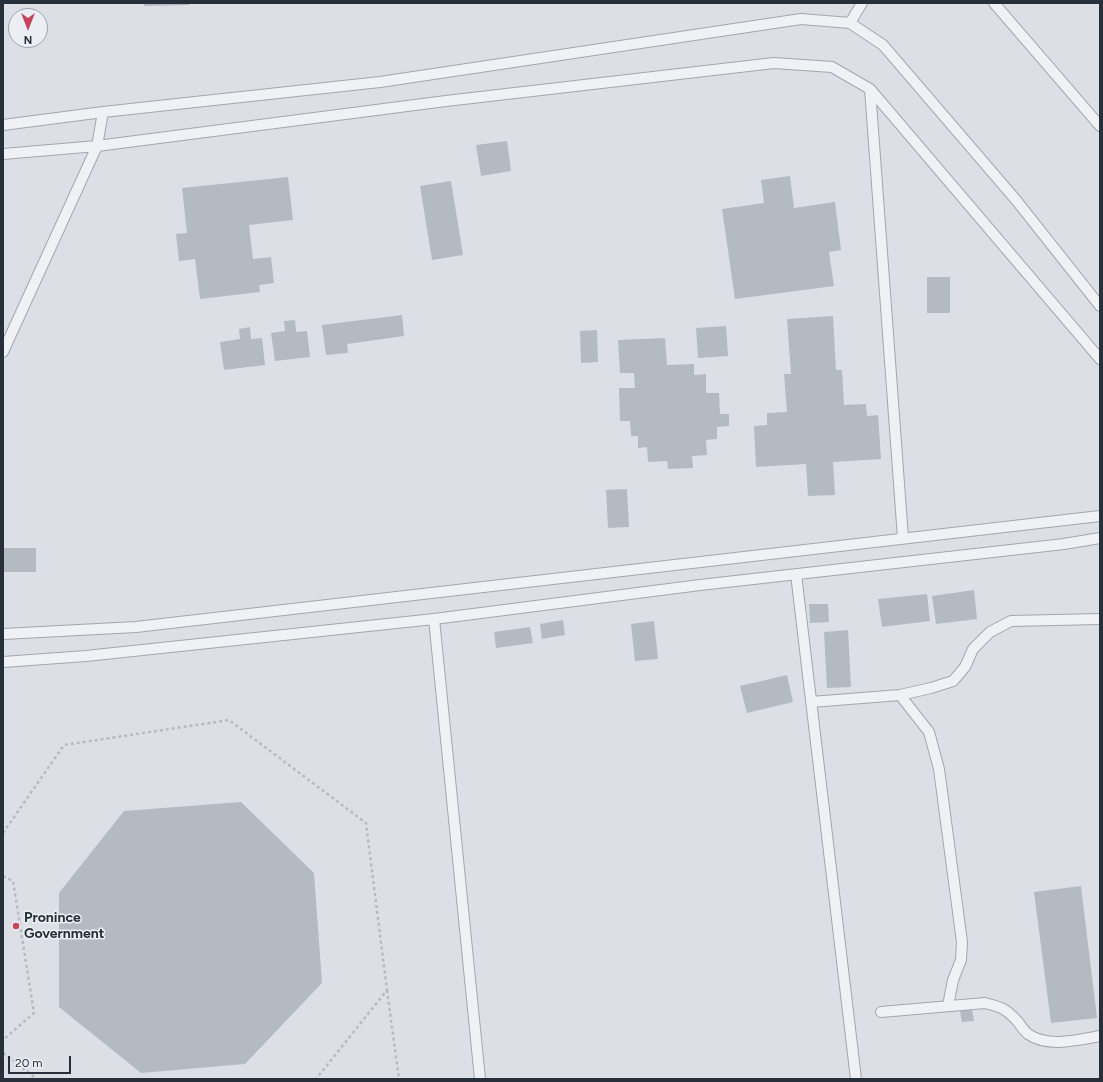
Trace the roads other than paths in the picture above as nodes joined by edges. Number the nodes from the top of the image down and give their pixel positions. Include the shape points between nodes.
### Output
1 (862, 3) edge
2 (994, 3) edge
3 (850, 23) junction
4 (870, 89) junction
5 (103, 112) junction
6 (3, 125) edge
7 (1100, 126) edge
8 (97, 146) junction
9 (3, 154) edge
10 (1100, 306) edge
11 (3, 352) edge
12 (1100, 359) edge
13 (1100, 516) edge
14 (903, 538) junction
15 (1100, 538) edge
16 (796, 574) junction
17 (434, 619) junction
18 (1100, 619) edge
19 (3, 634) edge
20 (3, 662) edge
21 (900, 695) junction
22 (812, 702) junction
23 (948, 1006) junction
24 (881, 1012) dead end
25 (1100, 1036) edge
26 (480, 1079) edge
27 (856, 1079) edge

1 - 3 lane
2 - 7 lane
3 - 5 lane via 801,19 380,82
3 - 10 lane via 883,45 1016,200
4 - 8 lane via 832,67 774,63 446,100
4 - 12 lane
4 - 14 lane
5 - 6 lane
5 - 8 lane
8 - 9 lane
8 - 11 lane
13 - 14 lane
14 - 19 lane via 136,627
15 - 16 lane
16 - 17 lane
16 - 22 lane
17 - 20 lane via 86,656
17 - 26 lane
18 - 21 lane via 1011,622 990,632 972,649 965,667 952,681
21 - 22 lane
21 - 23 lane via 929,732 939,769 962,942 961,960 953,980
22 - 27 lane
23 - 24 lane
23 - 25 lane via 985,1003 1000,1006 1009,1012 1027,1034 1041,1040 1070,1041

